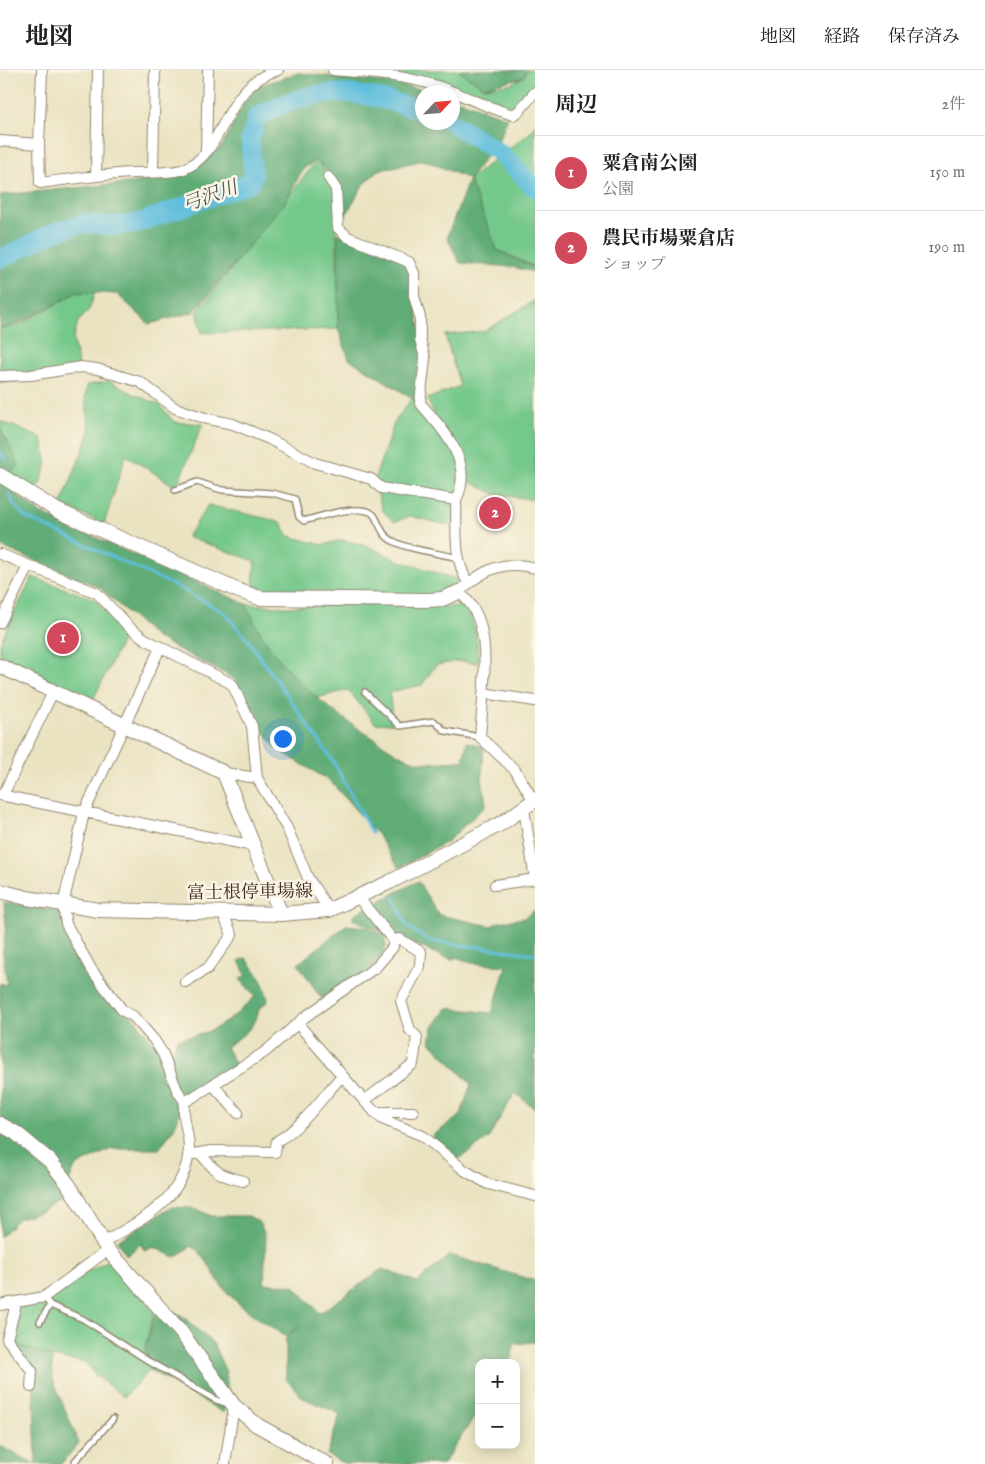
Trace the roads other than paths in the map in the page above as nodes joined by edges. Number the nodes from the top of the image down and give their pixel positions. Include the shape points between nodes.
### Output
1 (42, 70) edge
2 (98, 70) edge
3 (155, 70) edge
4 (208, 70) edge
5 (278, 70) edge
6 (333, 70) edge
7 (265, 72) edge
8 (535, 92) edge
9 (0, 141) edge
10 (39, 144) junction
11 (206, 152) junction
12 (152, 172) junction
13 (96, 175) junction
14 (328, 177) dead end
15 (0, 376) edge
16 (0, 475) edge
17 (175, 490) dead end
18 (456, 500) junction
19 (0, 554) edge
20 (458, 558) junction
21 (28, 566) junction
22 (535, 568) edge
23 (464, 587) junction
24 (0, 623) edge
25 (160, 648) junction
26 (0, 666) edge
27 (53, 692) junction
28 (365, 692) dead end
29 (483, 693) junction
30 (535, 701) edge
31 (125, 724) junction
32 (480, 737) junction
33 (224, 773) junction
34 (257, 778) junction
35 (2, 795) edge
36 (531, 803) edge
37 (84, 813) junction
38 (254, 846) junction
39 (535, 879) edge
40 (495, 885) dead end
41 (0, 892) edge
42 (358, 897) junction
43 (63, 905) junction
44 (329, 910) junction
45 (223, 914) junction
46 (281, 914) junction
47 (393, 940) junction
48 (185, 982) dead end
49 (298, 1024) junction
50 (342, 1076) junction
51 (213, 1085) junction
52 (364, 1101) junction
53 (185, 1102) junction
54 (374, 1112) junction
55 (413, 1112) dead end
56 (238, 1113) dead end
57 (0, 1124) edge
58 (200, 1153) junction
59 (188, 1155) junction
60 (243, 1181) dead end
61 (535, 1196) edge
62 (105, 1246) junction
63 (47, 1301) junction
64 (16, 1304) junction
65 (0, 1305) edge
66 (40, 1322) dead end
67 (31, 1387) dead end
68 (234, 1406) junction
69 (113, 1419) dead end
70 (75, 1464) edge
71 (225, 1464) edge
72 (327, 1464) edge

1 - 10 street
2 - 13 street
3 - 12 street
4 - 11 street
5 - 7 street
6 - 8 street via 377,74 435,86 513,115
7 - 11 street via 237,98
9 - 10 street
10 - 13 street via 40,183
11 - 12 street via 183,170
12 - 13 street
14 - 18 street via 336,189 338,228 348,237 409,262 414,273 414,296 425,358 420,403 444,430 459,457 463,478
15 - 18 street via 81,367 97,369 140,382 175,408 233,424 315,463 371,479 381,488
16 - 23 street via 58,511 260,598 428,600 442,599
17 - 20 lane via 197,482 222,490 272,493 295,500 299,517 304,521 328,513 366,510 373,514 389,539 404,546
18 - 20 street
19 - 21 street
20 - 23 street
21 - 24 street
21 - 25 street via 97,593 130,628
22 - 23 street via 508,564 493,567
23 - 29 street via 482,636
25 - 31 street
25 - 34 street via 232,684 252,726
26 - 27 street
27 - 31 street
27 - 35 street
28 - 32 lane via 400,726 434,721 445,731
29 - 30 street
29 - 32 street
31 - 33 street
31 - 37 street
32 - 36 street via 515,770
33 - 34 street
33 - 38 street
34 - 44 street via 287,828 308,878
35 - 37 street
36 - 39 street
36 - 42 street, 富士根停車場線 via 479,835
37 - 38 street
37 - 43 street
38 - 46 street
39 - 40 street
41 - 43 street, 富士根停車場線
42 - 44 street, 富士根停車場線
42 - 47 street
43 - 45 street, 富士根停車場線 via 98,910
43 - 53 street via 66,924 91,969 123,1011 133,1016 154,1040
44 - 46 street, 富士根停車場線
45 - 46 street, 富士根停車場線
45 - 48 street via 232,935 208,968
47 - 49 street via 394,947 376,967
47 - 52 street via 400,939 421,952 420,966 401,1001 410,1030 417,1037 412,1064
49 - 50 street
49 - 51 street via 265,1052
50 - 52 street
50 - 58 street via 306,1121 277,1141 276,1152
51 - 53 street
51 - 56 street
52 - 54 street
53 - 59 street via 183,1111
54 - 55 street
54 - 61 street via 382,1119 422,1136 464,1170 488,1184
57 - 62 street via 50,1161 68,1184
58 - 59 street
58 - 60 street via 215,1172
59 - 62 street via 187,1165 167,1201
62 - 63 street
62 - 68 street via 180,1332
63 - 64 street
63 - 66 lane
63 - 68 lane via 83,1319 216,1400
64 - 65 street
64 - 67 street via 7,1339 32,1371
68 - 71 street
68 - 72 street via 257,1425
69 - 70 lane via 74,1461

